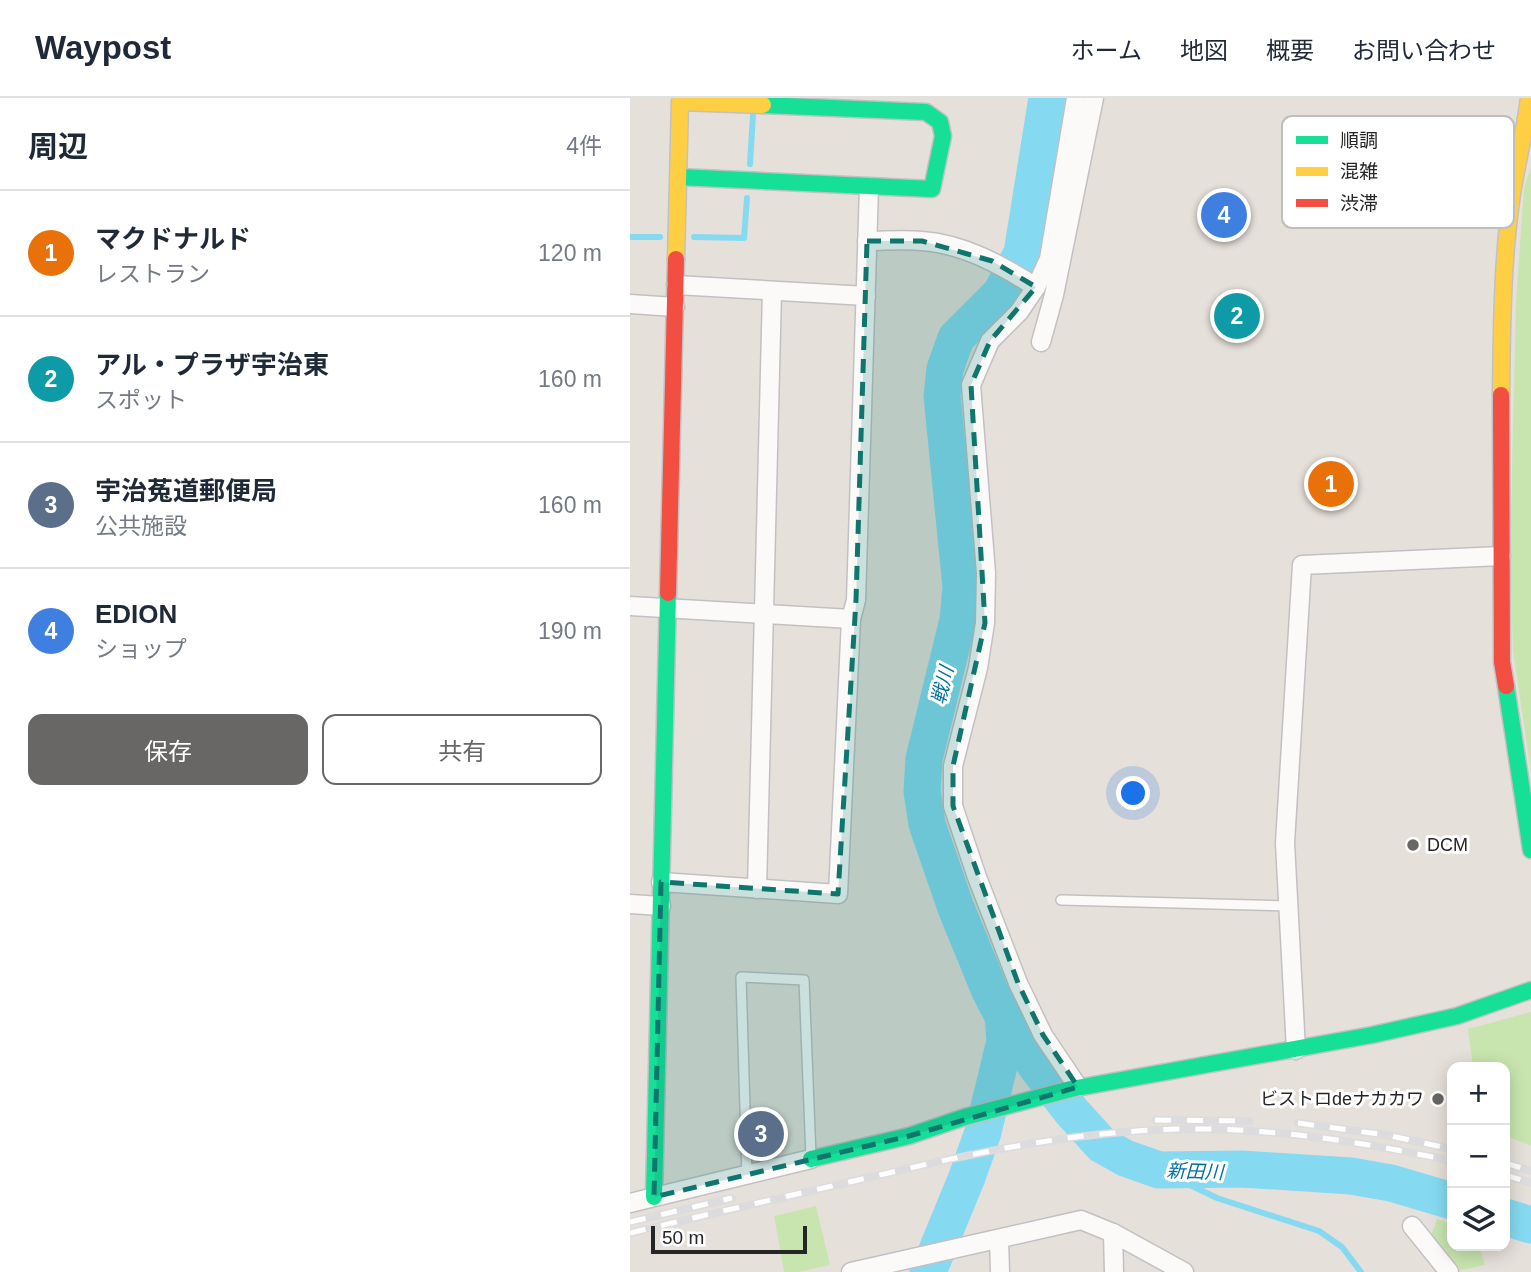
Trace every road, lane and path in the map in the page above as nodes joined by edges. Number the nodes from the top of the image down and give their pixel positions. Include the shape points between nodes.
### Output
1 (1076, 98) edge
2 (1094, 98) edge
3 (1528, 98) edge
4 (679, 177) junction
5 (1514, 185) edge
6 (869, 187) junction
7 (1509, 228) edge
8 (867, 241) junction
9 (1032, 284) junction
10 (676, 285) junction
11 (772, 290) junction
12 (866, 296) junction
13 (630, 304) edge
14 (675, 307) junction
15 (1041, 342) dead end
16 (1501, 556) junction
17 (630, 606) edge
18 (667, 608) junction
19 (764, 614) junction
20 (851, 620) junction
21 (1531, 850) edge
22 (661, 882) junction
23 (757, 889) junction
24 (1061, 900) dead end
25 (630, 904) edge
26 (661, 906) junction
27 (1288, 906) junction
28 (1531, 990) edge
29 (1296, 1050) junction
30 (1075, 1088) junction
31 (811, 1159) junction
32 (747, 1175) junction
33 (654, 1197) junction
34 (630, 1203) edge
35 (1412, 1226) dead end
36 (1113, 1233) junction
37 (999, 1238) junction
38 (851, 1272) edge
39 (1000, 1272) edge
40 (1114, 1272) edge
41 (1184, 1272) edge
42 (1449, 1272) edge

1 - 9 street via 1049,259
2 - 15 street
3 - 5 street
4 - 6 street
4 - 6 street via 680,102 926,113 940,121 943,136 932,189
4 - 10 street
6 - 8 street
7 - 16 street via 1503,306
8 - 9 street via 922,241 960,248
8 - 12 street
9 - 30 street via 1019,312 990,341 971,385 986,573 985,623 953,766 953,806 1018,983
10 - 11 street
10 - 14 street
11 - 12 street
11 - 19 street
12 - 20 street via 856,600
13 - 14 street
14 - 18 street
16 - 21 street via 1502,662
16 - 27 street via 1302,565 1285,843
17 - 18 street
18 - 19 street
18 - 22 street
19 - 20 street
19 - 23 street
20 - 23 street via 838,894
22 - 23 street
22 - 26 street
24 - 27 lane
25 - 26 street
26 - 33 street
27 - 29 street
28 - 29 street via 1457,1016
29 - 30 street
30 - 31 street
31 - 32 street
31 - 32 lane via 804,980 741,977
32 - 33 street
33 - 34 street
35 - 42 street
36 - 37 street via 1081,1220
36 - 40 street
36 - 41 street
37 - 38 street
37 - 39 street

